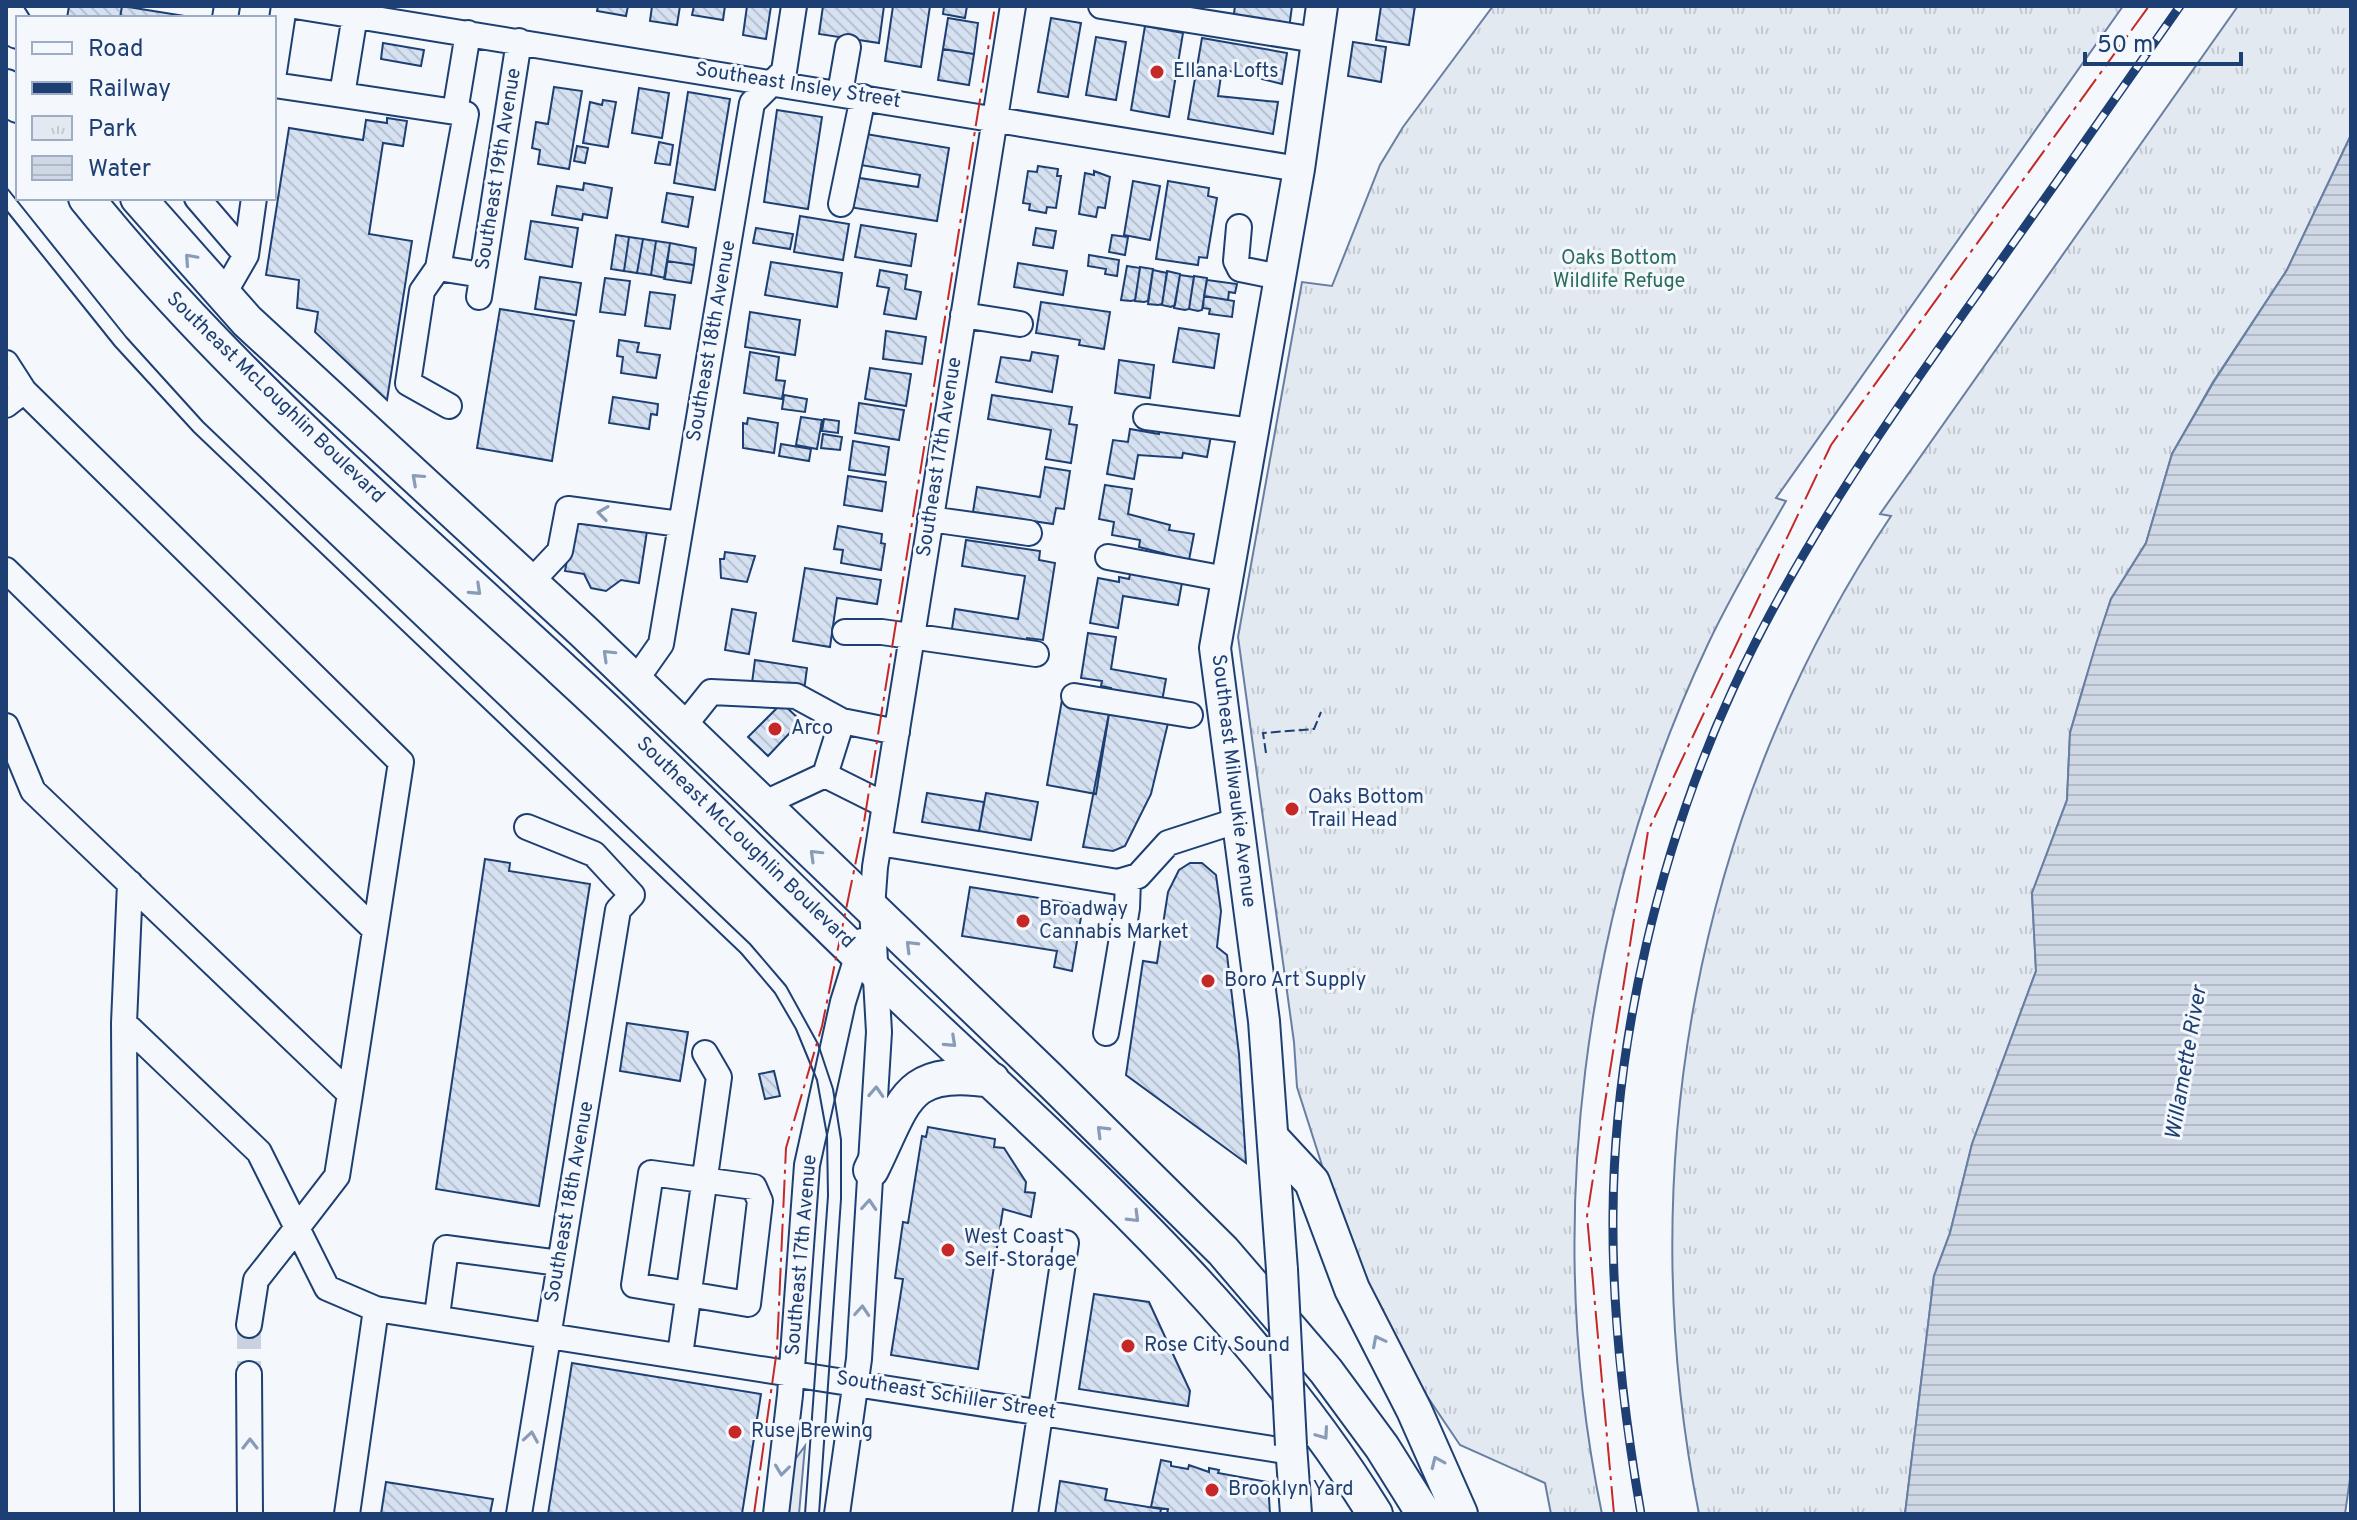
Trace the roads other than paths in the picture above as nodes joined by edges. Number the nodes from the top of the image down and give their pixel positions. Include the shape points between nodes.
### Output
1 (284, 6) edge
2 (295, 6) edge
3 (794, 6) edge
4 (1013, 6) edge
5 (1101, 6) edge
6 (1322, 6) edge
7 (355, 15) junction
8 (468, 33) junction
9 (1316, 40) junction
10 (519, 41) junction
11 (848, 47) dead end
12 (276, 59) edge
13 (773, 82) junction
14 (276, 85) edge
15 (342, 95) junction
16 (851, 95) junction
17 (461, 113) junction
18 (995, 117) junction
19 (507, 120) junction
20 (1299, 169) junction
21 (88, 200) edge
22 (140, 200) edge
23 (199, 200) edge
24 (254, 200) edge
25 (841, 204) dead end
26 (1239, 227) dead end
27 (246, 255) junction
28 (438, 268) junction
29 (1280, 277) junction
30 (223, 295) junction
31 (963, 315) junction
32 (1020, 324) dead end
33 (6, 363) edge
34 (15, 398) edge
35 (449, 406) dead end
36 (1146, 417) dead end
37 (1252, 431) junction
38 (930, 519) junction
39 (680, 524) junction
40 (1029, 533) dead end
41 (1108, 557) dead end
42 (6, 570) edge
43 (1226, 579) junction
44 (531, 582) junction
45 (845, 632) dead end
46 (911, 636) junction
47 (1036, 654) dead end
48 (635, 681) junction
49 (1074, 696) dead end
50 (1190, 715) dead end
51 (842, 721) junction
52 (683, 727) junction
53 (6, 728) edge
54 (897, 732) junction
55 (825, 775) junction
56 (763, 804) junction
57 (885, 805) junction
58 (1236, 821) junction
59 (527, 827) dead end
60 (879, 843) junction
61 (1128, 880) junction
62 (130, 883) junction
63 (872, 908) junction
64 (374, 929) junction
65 (867, 960) junction
66 (124, 1023) junction
67 (1106, 1033) dead end
68 (705, 1053) dead end
69 (992, 1080) junction
70 (350, 1094) junction
71 (1275, 1142) junction
72 (871, 1170) junction
73 (707, 1179) junction
74 (297, 1228) junction
75 (1066, 1243) dead end
76 (559, 1263) junction
77 (689, 1294) junction
78 (376, 1309) junction
79 (437, 1316) junction
80 (249, 1325) tunnel mouth
81 (548, 1334) junction
82 (680, 1355) junction
83 (792, 1371) junction
84 (249, 1374) tunnel mouth
85 (856, 1381) junction
86 (1040, 1412) junction
87 (1292, 1448) junction
88 (127, 1514) edge
89 (250, 1514) edge
90 (347, 1514) edge
91 (519, 1514) edge
92 (776, 1514) edge
93 (837, 1514) edge
94 (1025, 1514) edge
95 (1296, 1514) edge
96 (1375, 1514) edge
97 (1424, 1514) edge
98 (1460, 1514) edge

1 - 12 street
2 - 7 street, Southeast Insley Street
3 - 13 street, Southeast 18th Avenue via 784,71
4 - 18 street, Southeast 17th Avenue
5 - 9 street
6 - 9 main road, Southeast Milwaukie Avenue
7 - 8 street, Southeast Insley Street
7 - 15 street
8 - 10 street, Southeast Insley Street
8 - 17 street
9 - 20 main road, Southeast Milwaukie Avenue
10 - 13 street, Southeast Insley Street
10 - 19 street, Southeast 19th Avenue
11 - 16 street
13 - 16 street, Southeast Insley Street
13 - 39 street, Southeast 18th Avenue via 752,103
14 - 15 street
15 - 17 street
16 - 18 street, Southeast Insley Street
16 - 25 street
17 - 19 street
17 - 28 street
18 - 20 street, Southeast Insley Street
18 - 31 street, Southeast 17th Avenue
19 - 28 street, Southeast 19th Avenue via 480,286
20 - 29 main road, Southeast Milwaukie Avenue
21 -> 65 highway, Southeast McLoughlin Boulevard via 234,364
30 -> 22 highway, Southeast McLoughlin Boulevard
23 - 27 street
24 - 27 street
26 - 29 street via 1240,269
27 - 30 street
28 - 35 street via 422,291 408,383
29 - 37 main road, Southeast Milwaukie Avenue
44 -> 30 highway, Southeast McLoughlin Boulevard
31 - 32 street
31 - 38 street, Southeast 17th Avenue
33 - 34 street
34 - 64 street via 401,762
36 - 37 street
37 - 43 main road, Southeast Milwaukie Avenue
38 - 40 street
38 - 46 street, Southeast 17th Avenue
39 -> 44 street via 568,509 560,551
39 - 48 street, Southeast 18th Avenue via 661,644
41 - 43 street
42 - 64 street
43 - 58 main road, Southeast Milwaukie Avenue via 1215,648
48 -> 44 highway, Southeast McLoughlin Boulevard
45 - 46 street
46 - 47 street
46 - 54 street, Southeast 17th Avenue
48 - 52 highway, Southeast McLoughlin Boulevard
49 - 50 street
51 - 52 street via 796,696 711,692
51 - 54 street
51 - 55 street
52 - 56 highway, Southeast McLoughlin Boulevard
53 - 62 street via 33,791
54 - 57 street, Southeast 17th Avenue
55 - 56 street
55 - 57 street
63 -> 56 highway, Southeast McLoughlin Boulevard
57 - 60 street, Southeast 17th Avenue
58 - 61 street via 1168,843
58 - 71 main road, Southeast Milwaukie Avenue
59 - 76 street, Southeast 18th Avenue via 594,854 632,895 618,910
60 - 61 street via 1104,881
60 - 63 street, Southeast 17th Avenue
61 - 67 street
62 - 66 street
62 - 70 street
63 - 65 street, Southeast 17th Avenue
97 -> 63 highway, Southeast McLoughlin Boulevard via 1372,1434 1255,1285
64 - 70 street
65 -> 69 highway, Southeast McLoughlin Boulevard
72 -> 65 street, Southeast 17th Avenue via 879,1032
65 - 83 street, Southeast 17th Avenue via 843,1002 807,1165
66 - 74 street, Southeast Schiller Street via 259,1152
66 - 88 street
68 - 73 street via 719,1077
69 - 72 highway via 956,1075 918,1085
69 -> 96 highway, Southeast McLoughlin Boulevard via 1237,1325 1323,1433
70 - 74 street via 337,1176
71 - 87 main road, Southeast Milwaukie Avenue, bridge
98 -> 71 highway via 1352,1289 1312,1182
85 -> 72 street, Southeast 17th Avenue
73 - 77 street
73 - 77 street via 651,1173 634,1285
73 - 77 street via 754,1187 760,1201 748,1304
74 - 78 street, Southeast Schiller Street via 327,1288
74 - 80 street via 256,1280
75 - 86 street
76 - 79 street via 446,1248
76 - 81 street, Southeast 18th Avenue
77 - 82 street
78 - 79 street, Southeast Schiller Street
78 - 90 street
79 - 81 street, Southeast Schiller Street
81 - 82 street, Southeast Schiller Street
91 -> 81 street, Southeast 18th Avenue
82 - 83 street, Southeast Schiller Street
83 - 85 street, Southeast Schiller Street
83 -> 92 street, Southeast 17th Avenue
89 -> 84 street
85 - 86 street, Southeast Schiller Street
85 - 93 street, Southeast 17th Avenue
86 - 87 street, Southeast Schiller Street
86 - 94 street
87 - 95 main road, Southeast Milwaukie Avenue

